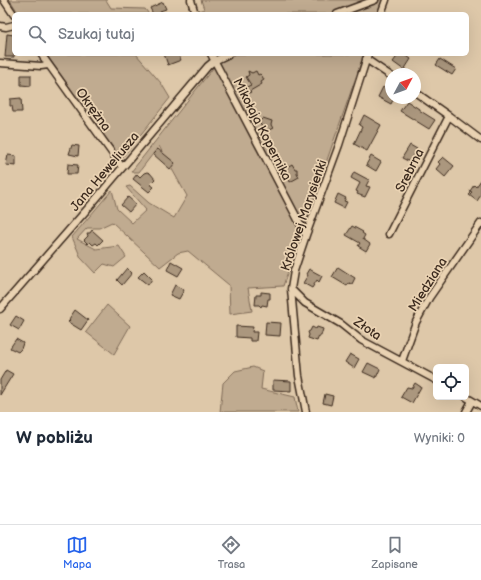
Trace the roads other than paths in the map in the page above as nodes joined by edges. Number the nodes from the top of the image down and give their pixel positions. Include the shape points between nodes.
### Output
1 (4, 0) edge
2 (191, 0) edge
3 (375, 0) edge
4 (386, 0) edge
5 (12, 12) edge
6 (194, 12) edge
7 (342, 12) edge
8 (382, 12) edge
9 (0, 26) edge
10 (12, 26) edge
11 (42, 56) edge
12 (212, 56) edge
13 (225, 56) edge
14 (367, 56) edge
15 (214, 61) junction
16 (0, 63) edge
17 (48, 65) junction
18 (385, 71) edge
19 (421, 96) edge
20 (449, 116) junction
21 (481, 140) edge
22 (122, 167) junction
23 (481, 223) edge
24 (389, 234) dead end
25 (306, 235) junction
26 (291, 289) junction
27 (0, 309) edge
28 (402, 361) junction
29 (433, 378) edge
30 (469, 399) edge
31 (472, 401) junction
32 (481, 406) edge
33 (306, 412) edge
34 (466, 412) edge

1 - 5 street
2 - 6 street
3 - 7 street
4 - 8 street
9 - 10 street
11 - 17 street, Okrężna
12 - 15 street, Mikołaja Kopernika
13 - 15 street, Jana Heweliusza
14 - 18 street
14 - 25 street, Królowej Marysieńki via 339,145
15 - 22 street, Jana Heweliusza
15 - 25 street, Mikołaja Kopernika
16 - 17 street
17 - 22 street, Okrężna
19 - 20 street
20 - 21 street
20 - 24 street, Srebrna
22 - 27 street, Jana Heweliusza
23 - 28 street, Miedziana via 429,298 416,322
25 - 26 street, Królowej Marysieńki
26 - 28 street, Złota via 305,303 341,324 361,340
26 - 33 street, Królowej Marysieńki via 299,376
28 - 29 street, Złota
30 - 31 street
31 - 32 street
31 - 34 street

